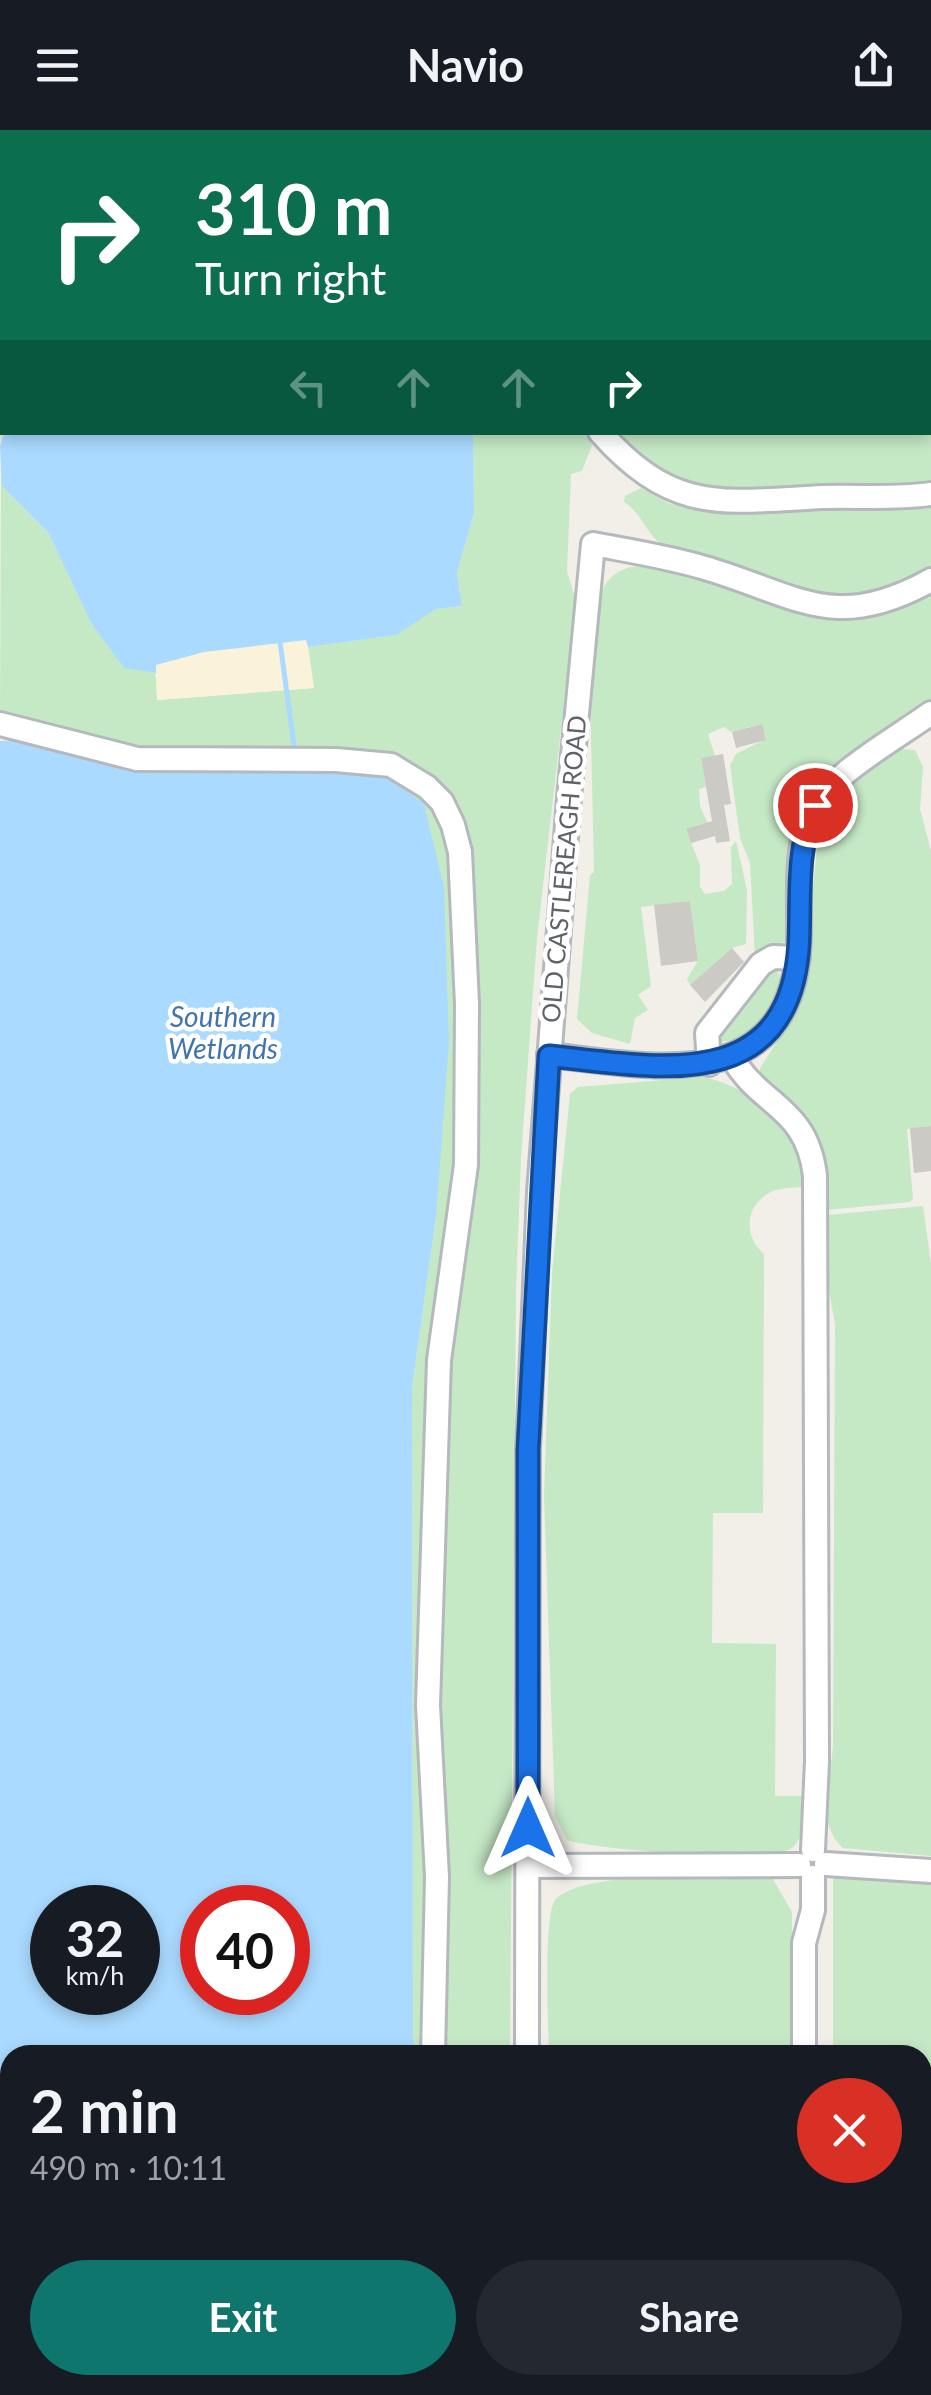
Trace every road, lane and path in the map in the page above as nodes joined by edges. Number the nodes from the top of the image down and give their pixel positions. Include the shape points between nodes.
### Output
1 (603, 435) edge
2 (931, 494) edge
3 (931, 580) edge
4 (931, 713) edge
5 (0, 724) edge
6 (798, 958) junction
7 (549, 1056) junction
8 (721, 1061) junction
9 (813, 1864) junction
10 (529, 1866) junction
11 (931, 1871) edge
12 (433, 2045) edge
13 (527, 2045) edge
14 (804, 2045) edge

1 - 2 street via 656,484 688,497 734,502
3 - 7 street, OLD CASTLEREAGH ROAD via 876,603 820,606 688,563 593,544
4 - 6 street via 815,805 801,859
5 - 12 street via 137,759 382,763 427,787 453,825 467,1004 466,1165 438,1379 428,1705 437,1877
6 - 8 street via 776,1019 758,1041
6 - 8 street via 772,957 760,964 708,1033
7 - 8 street via 654,1067
7 - 10 street, OLD CASTLEREAGH ROAD via 528,1450
8 - 9 street via 795,1121 816,1176
9 - 10 street
9 - 11 street
9 - 14 street via 813,1910 804,1944
10 - 13 street, OLD CASTLEREAGH ROAD

